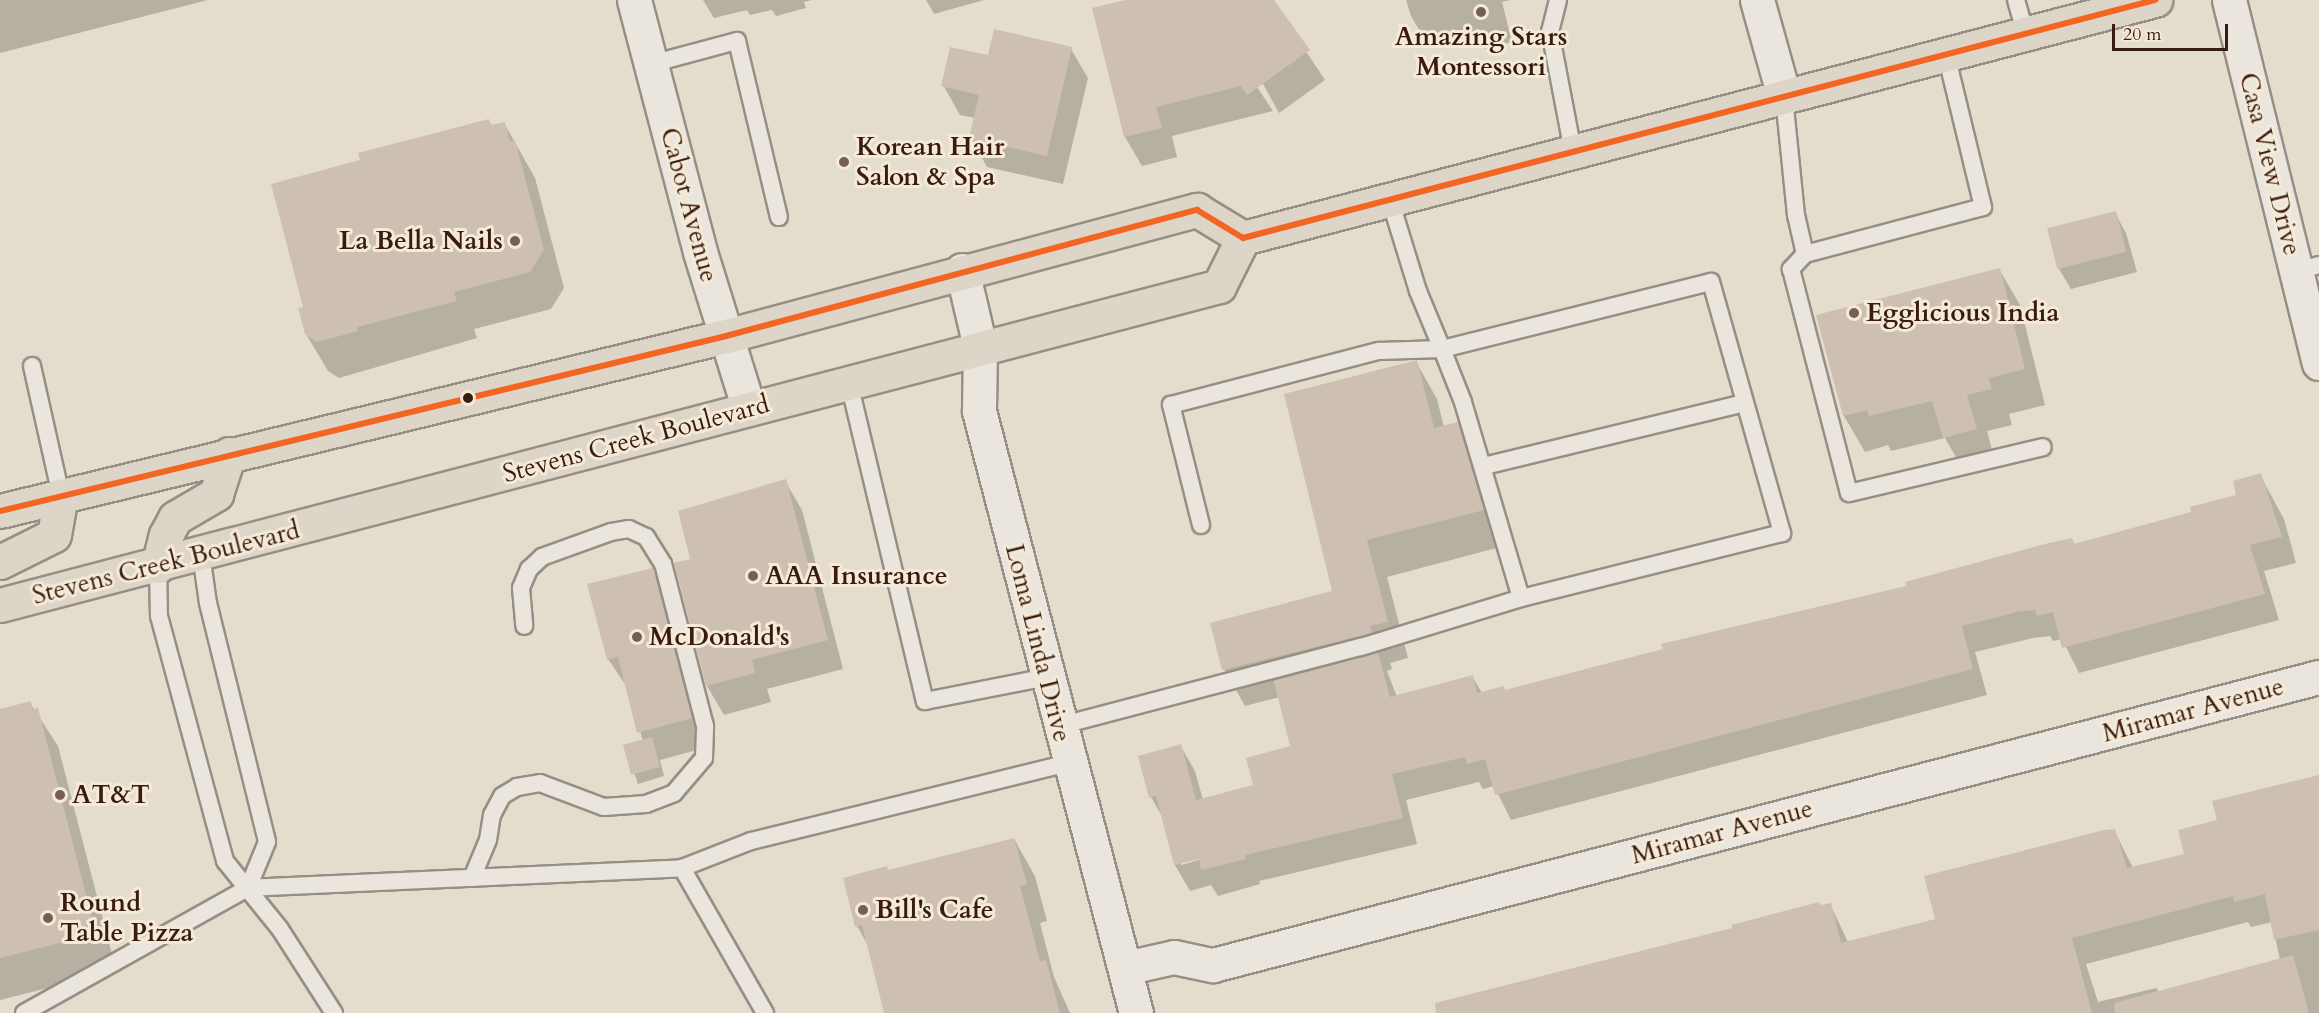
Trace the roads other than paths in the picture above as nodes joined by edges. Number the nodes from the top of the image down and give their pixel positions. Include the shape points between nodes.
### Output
1 (634, 0) edge
2 (1558, 0) edge
3 (1757, 0) edge
4 (2016, 0) edge
5 (2155, 0) edge
6 (2229, 0) edge
7 (2026, 34) junction
8 (1946, 54) junction
9 (651, 64) junction
10 (1784, 97) junction
11 (1573, 152) junction
12 (1390, 200) junction
13 (779, 217) dead end
14 (1243, 238) junction
15 (1805, 254) junction
16 (2308, 268) edge
17 (962, 270) junction
18 (726, 336) junction
19 (2317, 344) edge
20 (980, 347) junction
21 (1442, 349) junction
22 (32, 366) dead end
23 (849, 383) junction
24 (1745, 403) junction
25 (749, 409) junction
26 (2043, 447) dead end
27 (229, 454) junction
28 (1484, 466) junction
29 (61, 496) junction
30 (0, 511) edge
31 (1201, 525) dead end
32 (201, 554) junction
33 (0, 562) edge
34 (158, 566) junction
35 (1521, 598) junction
36 (0, 605) edge
37 (524, 626) dead end
38 (1047, 677) junction
39 (2319, 677) edge
40 (1059, 726) junction
41 (1068, 763) junction
42 (682, 868) junction
43 (472, 878) junction
44 (248, 888) junction
45 (1125, 968) junction
46 (24, 1013) edge
47 (334, 1013) edge
48 (765, 1013) edge
49 (1136, 1013) edge

1 - 9 street, Cabot Avenue
2 - 11 lane via 1550,30
3 - 10 street
4 - 7 lane
5 - 7 main road
6 - 16 street, Casa View Drive
7 - 8 main road
8 - 10 main road
8 - 15 lane via 1983,207
9 - 13 lane via 737,41
9 - 18 street, Cabot Avenue
10 - 11 main road
10 - 15 lane via 1796,215
11 - 12 main road
12 - 14 main road
12 - 21 lane via 1418,291
14 - 17 main road via 1197,210
14 - 20 main road, Stevens Creek Boulevard via 1219,286
15 - 26 lane via 1791,269 1849,493
16 - 19 street, Casa View Drive
17 - 18 main road
17 - 20 street, Loma Linda Drive
18 - 25 street, Cabot Avenue
18 - 27 main road
20 - 23 main road, Stevens Creek Boulevard
20 - 38 street, Loma Linda Drive via 976,399
21 - 24 lane via 1711,282
21 - 28 lane
21 - 31 lane via 1379,351 1171,405
22 - 29 lane
23 - 25 main road, Stevens Creek Boulevard
23 - 38 lane via 925,701
24 - 28 lane
24 - 35 lane via 1782,533
25 - 32 main road, Stevens Creek Boulevard
27 - 29 main road
27 - 34 main road via 216,494 175,518 166,534
28 - 35 lane
29 - 30 main road
29 - 33 main road via 54,535
32 - 34 main road, Stevens Creek Boulevard
32 - 44 lane via 208,603 267,842
34 - 36 main road, Stevens Creek Boulevard
34 - 44 lane via 159,616 225,861
35 - 40 lane via 1361,648
37 - 43 lane via 521,588 529,569 542,557 611,532 629,529 646,537 663,564 705,726 704,758 674,793 646,804 604,807 540,783 517,787 502,796 492,815 488,840
38 - 40 street, Loma Linda Drive
39 - 45 street, Miramar Avenue via 1213,965 1174,957
40 - 41 street, Loma Linda Drive
41 - 42 lane via 751,841
41 - 45 street, Loma Linda Drive
42 - 43 lane
42 - 48 lane
43 - 44 lane
44 - 46 lane
44 - 47 lane
45 - 49 street, Loma Linda Drive

